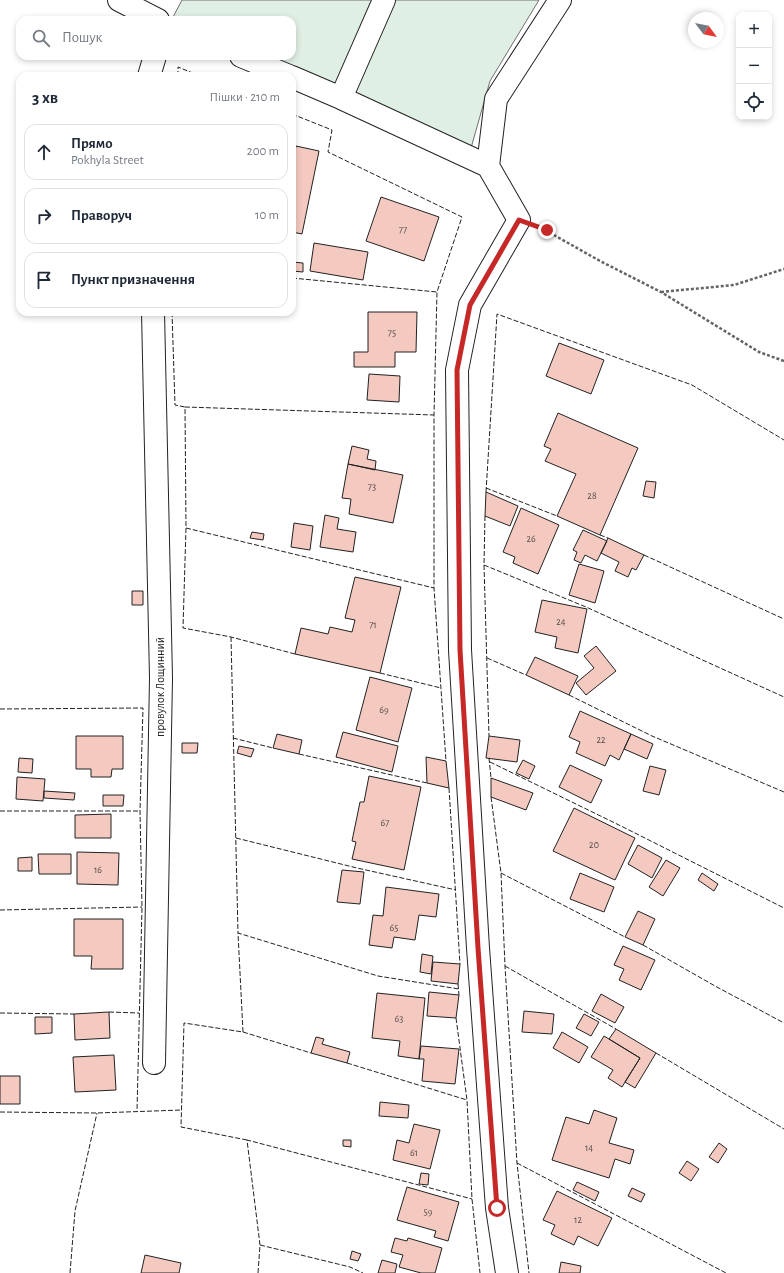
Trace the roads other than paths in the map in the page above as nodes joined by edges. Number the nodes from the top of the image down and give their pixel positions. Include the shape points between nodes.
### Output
1 (119, 0) edge
2 (384, 0) edge
3 (560, 0) edge
4 (150, 16) edge
5 (154, 60) edge
6 (251, 60) edge
7 (150, 72) edge
8 (280, 72) edge
9 (296, 79) edge
10 (341, 98) junction
11 (488, 166) junction
12 (154, 316) edge
13 (154, 1063) dead end
14 (507, 1273) edge

1 - 4 street
2 - 10 street
3 - 11 street via 496,99
5 - 7 street
6 - 8 street
9 - 10 street
10 - 11 street
11 - 14 street via 519,220 470,305 457,370 460,650 497,1208
12 - 13 street, провулок Лощинний via 161,678

